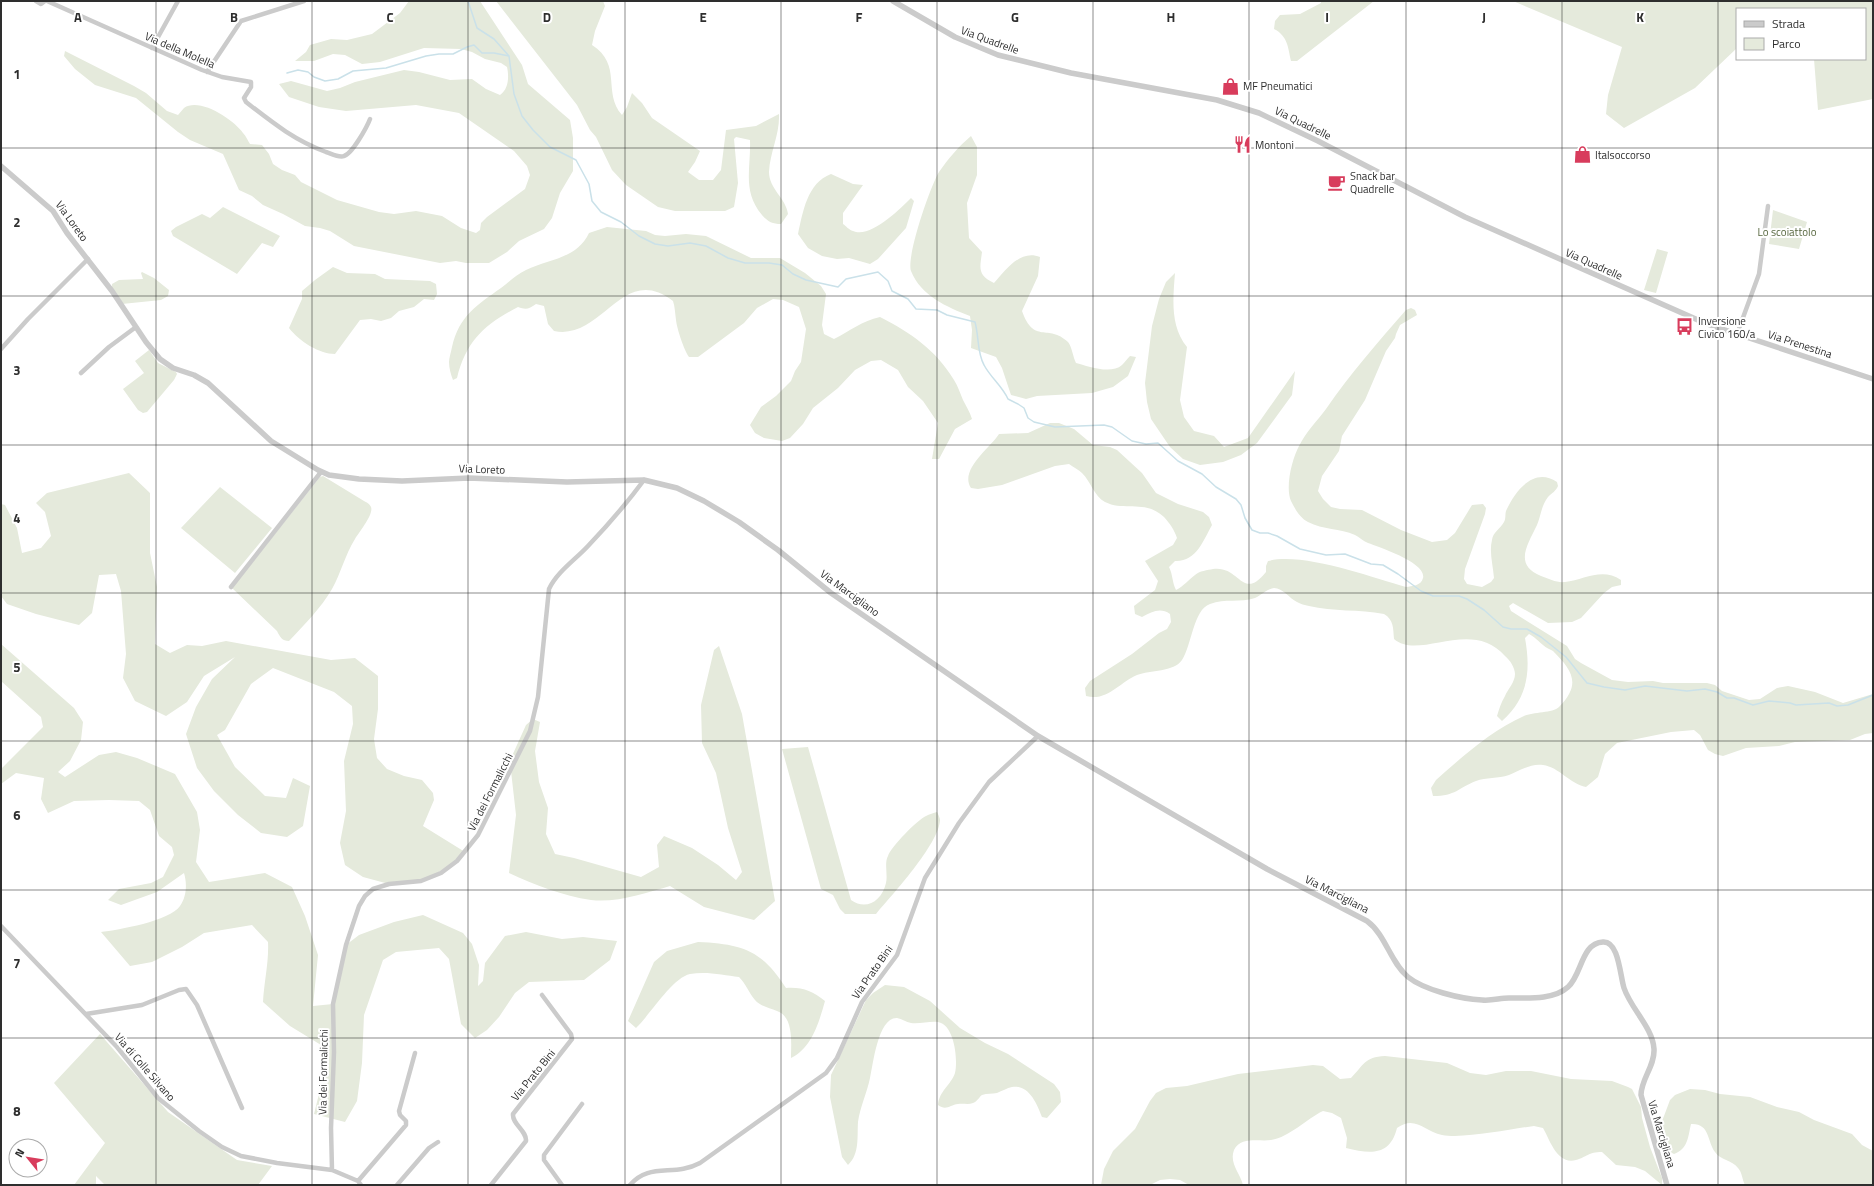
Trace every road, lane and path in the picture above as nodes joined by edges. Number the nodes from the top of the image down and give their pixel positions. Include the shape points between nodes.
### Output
1 (36, 1) edge
2 (46, 1) edge
3 (178, 1) edge
4 (304, 1) edge
5 (893, 1) edge
6 (152, 48) junction
7 (208, 72) junction
8 (370, 119) dead end
9 (1, 166) edge
10 (1768, 206) dead end
11 (88, 259) junction
12 (1698, 320) joint
13 (136, 327) junction
14 (1737, 334) junction
15 (1, 349) edge
16 (81, 373) dead end
17 (1873, 378) edge
18 (321, 472) junction
19 (644, 480) junction
20 (231, 587) dead end
21 (1038, 736) junction
22 (1, 926) edge
23 (542, 995) dead end
24 (86, 1014) junction
25 (415, 1053) dead end
26 (582, 1104) dead end
27 (242, 1108) dead end
28 (438, 1142) dead end
29 (332, 1170) junction
30 (360, 1183) edge
31 (397, 1185) edge
32 (491, 1185) edge
33 (562, 1185) edge
34 (630, 1185) edge
35 (1667, 1185) edge

1 - 2 street, Via della Molella via 41,4
2 - 6 street, Via della Molella
3 - 6 street
4 - 7 street via 241,21
5 - 12 street, Via Quadrelle via 955,38 998,55 1071,73 1217,100 1258,113 1305,134 1458,214
6 - 7 street, Via della Molella
7 - 8 street, Via della Molella via 251,82 251,87 244,98 246,102 294,138 335,155 342,157 348,154
9 - 11 street, Via Loreto via 48,205
10 - 14 street via 1760,274
11 - 13 street, Via Loreto
11 - 15 street
12 - 14 street, Via Prenestina
13 - 16 street
13 - 18 street, Via Loreto via 162,361 208,383 274,443
14 - 17 street, Via Prenestina
18 - 19 street, Via Loreto via 359,479 402,481 462,478 567,482
18 - 20 street
19 - 21 street, Via Marcigliano via 681,489 733,519 773,546 831,593
19 - 29 street, Via dei Formalicchi via 615,516 550,586 538,697 532,725 524,747 478,835 456,861 441,873 421,881 395,883 377,888 367,894 360,904 346,945 333,1004
21 - 34 street, Via Prato Bini via 989,782 959,822 925,878 897,955 862,1002 836,1058 826,1073 700,1163 681,1170 646,1172
21 - 35 street, Via Marcigliana via 1267,869 1360,916 1375,928 1404,974 1436,990 1484,1000 1556,994 1573,982 1590,946 1598,942 1610,944 1617,955 1628,1000 1650,1032 1654,1044 1653,1059 1643,1082 1641,1095
22 - 24 street, Via di Colle Silvano
23 - 32 street, Via Prato Bini via 572,1039 513,1114 514,1120 526,1136 526,1141
24 - 27 street via 142,1005 186,989 197,1006
24 - 29 street, Via di Colle Silvano via 158,1098 219,1146 254,1159
25 - 30 street via 399,1112 406,1120 406,1125
26 - 33 street via 544,1155 544,1160
28 - 31 street via 429,1148
29 - 30 street

